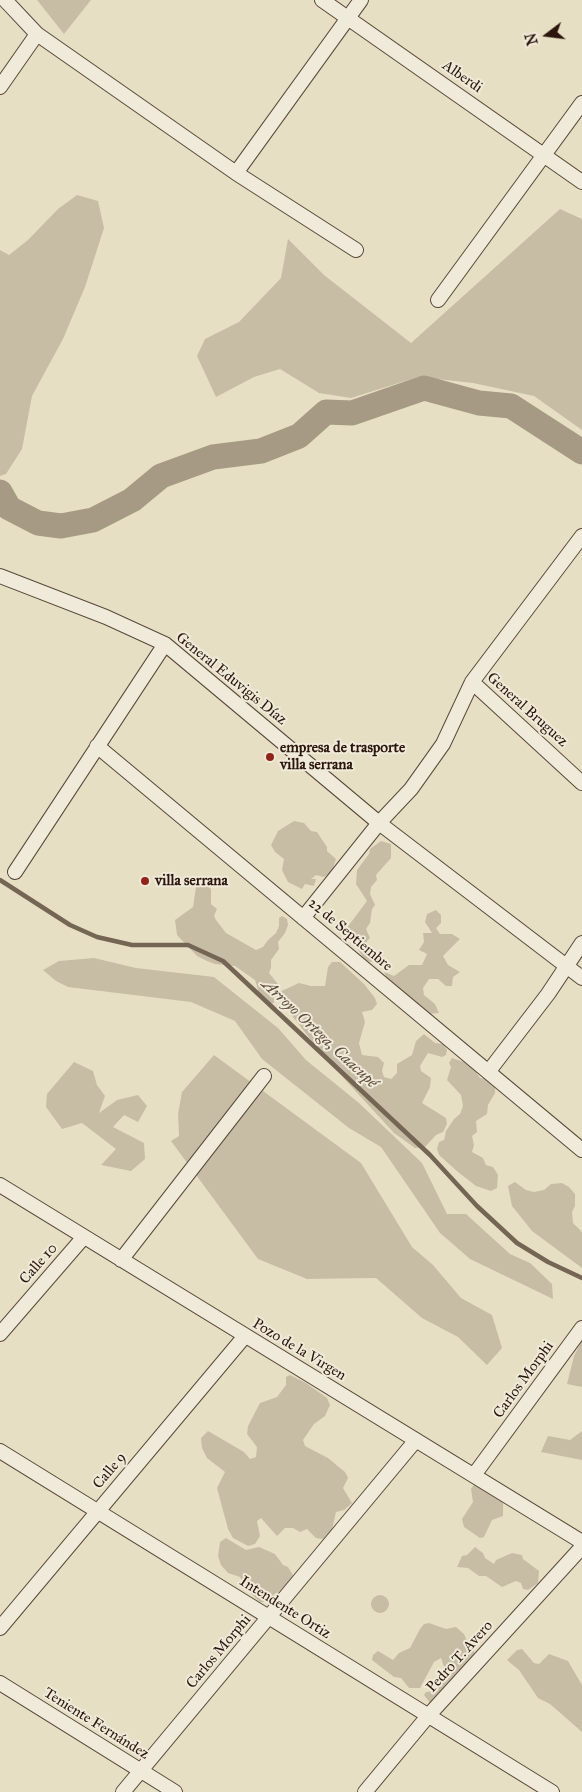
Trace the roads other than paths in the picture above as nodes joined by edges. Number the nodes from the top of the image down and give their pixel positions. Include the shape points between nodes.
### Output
1 (5, 0) edge
2 (322, 0) edge
3 (361, 0) edge
4 (348, 18) junction
5 (37, 34) junction
6 (0, 87) edge
7 (582, 103) edge
8 (544, 154) junction
9 (236, 173) junction
10 (582, 182) edge
11 (356, 250) dead end
12 (438, 300) dead end
13 (582, 536) edge
14 (0, 576) edge
15 (165, 644) junction
16 (472, 682) junction
17 (97, 746) junction
18 (582, 783) edge
19 (379, 823) junction
20 (15, 872) dead end
21 (303, 918) junction
22 (582, 943) edge
23 (567, 965) junction
24 (582, 978) edge
25 (489, 1071) junction
26 (264, 1076) dead end
27 (582, 1150) edge
28 (0, 1185) edge
29 (83, 1238) junction
30 (121, 1260) junction
31 (582, 1328) edge
32 (0, 1334) edge
33 (246, 1336) junction
34 (416, 1440) junction
35 (0, 1451) edge
36 (474, 1475) junction
37 (98, 1511) junction
38 (582, 1542) edge
39 (582, 1547) edge
40 (269, 1617) junction
41 (0, 1628) edge
42 (0, 1684) edge
43 (428, 1716) junction
44 (141, 1771) junction
45 (123, 1792) edge
46 (175, 1792) edge
47 (365, 1792) edge
48 (552, 1792) edge

1 - 5 street
2 - 4 street, Alberdi
3 - 4 street
4 - 8 street, Alberdi
4 - 9 street
5 - 6 street
5 - 9 street
7 - 8 street
8 - 10 street, Alberdi
8 - 12 street
9 - 11 street
13 - 16 street
14 - 15 street, General Eduvigis Díaz
15 - 17 street
15 - 19 street, General Eduvigis Díaz
16 - 18 street, General Bruguez
16 - 19 street via 444,744
17 - 20 street
17 - 21 street, 22 de Septiembre
19 - 21 street
19 - 23 street, General Eduvigis Díaz
21 - 25 street, 22 de Septiembre
22 - 23 street
23 - 24 street, General Eduvigis Díaz
23 - 25 street
25 - 27 street, 22 de Septiembre
26 - 30 street
28 - 29 street, Pozo de la Virgen
29 - 30 street, Pozo de la Virgen
29 - 32 street, Calle 10
30 - 33 street, Pozo de la Virgen
31 - 36 street, Carlos Morphi
33 - 34 street, Pozo de la Virgen
33 - 37 street, Calle 9
34 - 36 street, Pozo de la Virgen
34 - 40 street, Carlos Morphi
35 - 37 street, Intendente Ortiz
36 - 38 street, Pozo de la Virgen
37 - 40 street, Intendente Ortiz
37 - 41 street, Calle 9
39 - 43 street, Pedro T. Avero
40 - 43 street, Intendente Ortiz
40 - 44 street, Carlos Morphi
42 - 44 street, Teniente Fernández
43 - 47 street, Pedro T. Avero
43 - 48 street, Intendente Ortiz
44 - 45 street, Carlos Morphi
44 - 46 street, Teniente Fernández

